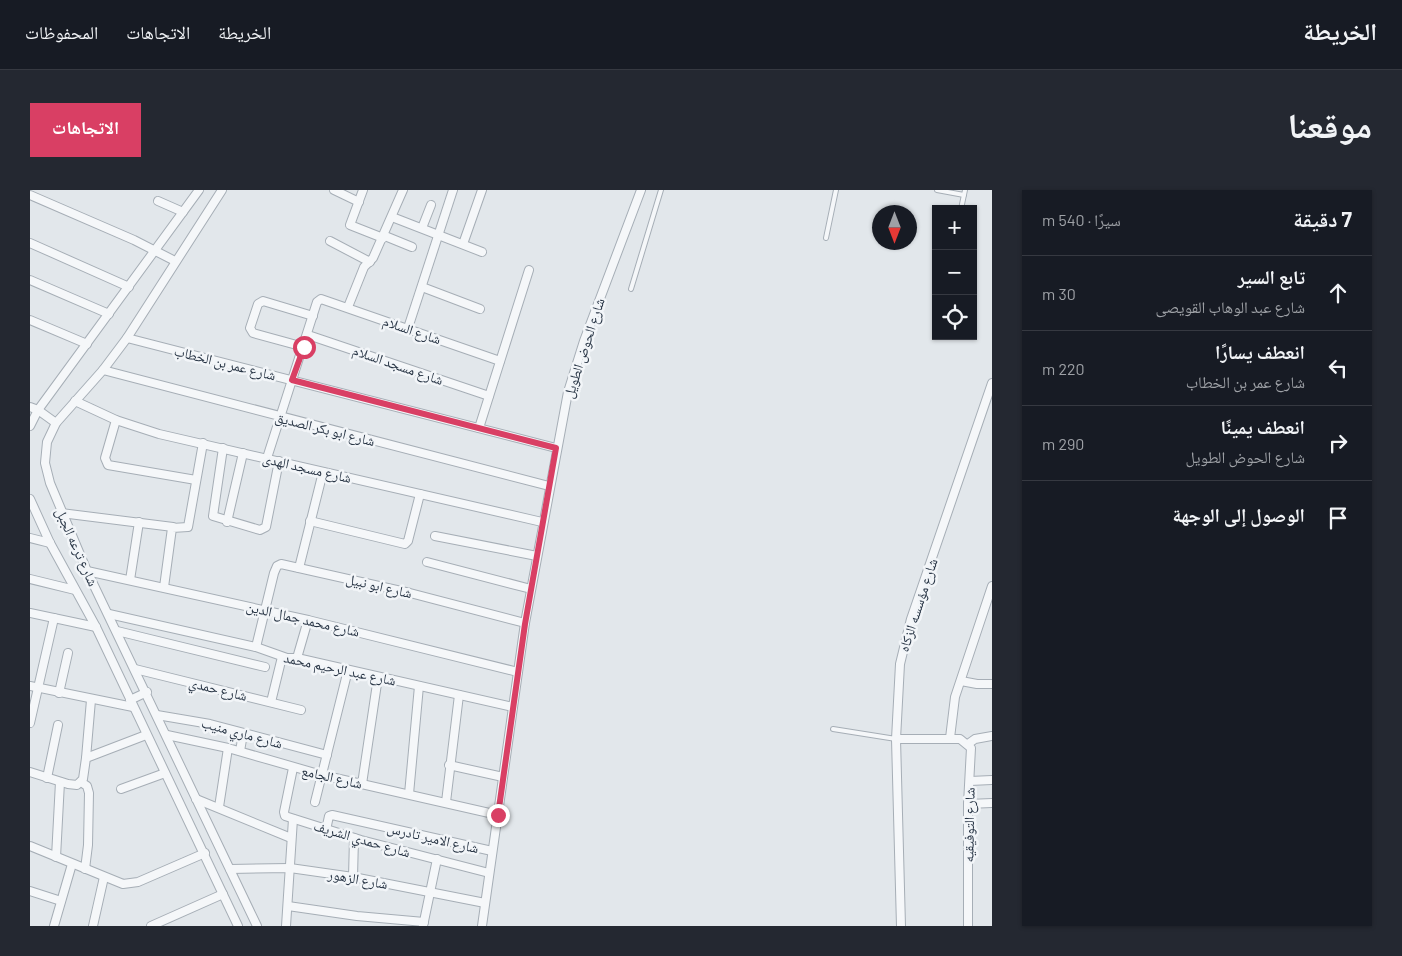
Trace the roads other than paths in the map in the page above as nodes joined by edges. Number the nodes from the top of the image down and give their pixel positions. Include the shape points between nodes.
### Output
1 (187, 190) edge
2 (222, 190) edge
3 (334, 190) edge
4 (364, 190) edge
5 (402, 190) edge
6 (453, 190) edge
7 (482, 190) edge
8 (641, 190) edge
9 (661, 190) edge
10 (836, 190) edge
11 (937, 190) edge
12 (197, 192) edge
13 (964, 192) edge
14 (30, 195) edge
15 (158, 201) dead end
16 (359, 202) junction
17 (431, 205) dead end
18 (962, 205) edge
19 (183, 212) junction
20 (392, 217) junction
21 (422, 228) junction
22 (438, 235) junction
23 (384, 237) junction
24 (826, 238) dead end
25 (330, 241) dead end
26 (30, 243) edge
27 (463, 244) junction
28 (412, 247) dead end
29 (154, 249) junction
30 (482, 252) dead end
31 (175, 260) junction
32 (370, 262) junction
33 (529, 270) dead end
34 (30, 280) edge
35 (422, 286) junction
36 (129, 287) junction
37 (631, 289) dead end
38 (348, 307) junction
39 (480, 309) dead end
40 (109, 314) junction
41 (313, 316) junction
42 (30, 320) edge
43 (408, 328) junction
44 (308, 334) junction
45 (127, 338) junction
46 (87, 344) junction
47 (304, 347) junction
48 (500, 361) junction
49 (102, 370) junction
50 (292, 380) junction
51 (992, 383) edge
52 (489, 396) junction
53 (75, 401) junction
54 (34, 409) edge
55 (279, 418) junction
56 (116, 420) junction
57 (56, 423) junction
58 (30, 426) edge
59 (479, 428) junction
60 (203, 443) junction
61 (223, 448) junction
62 (556, 448) junction
63 (244, 453) junction
64 (267, 458) junction
65 (280, 461) junction
66 (323, 472) junction
67 (196, 480) junction
68 (549, 486) junction
69 (420, 494) junction
70 (30, 499) edge
71 (61, 512) junction
72 (310, 521) junction
73 (139, 522) junction
74 (227, 522) junction
75 (542, 522) junction
76 (172, 527) junction
77 (436, 536) dead end
78 (30, 538) edge
79 (50, 543) junction
80 (536, 556) junction
81 (427, 562) dead end
82 (298, 568) junction
83 (87, 571) junction
84 (30, 579) edge
85 (130, 580) junction
86 (992, 586) edge
87 (164, 587) junction
88 (531, 588) junction
89 (75, 590) junction
90 (266, 610) junction
91 (30, 613) edge
92 (109, 614) junction
93 (54, 618) junction
94 (308, 620) junction
95 (525, 624) junction
96 (96, 627) junction
97 (117, 632) junction
98 (256, 646) junction
99 (68, 652) dead end
100 (282, 657) junction
101 (297, 658) junction
102 (265, 667) dead end
103 (135, 669) junction
104 (348, 670) junction
105 (518, 672) junction
106 (378, 677) junction
107 (961, 681) junction
108 (992, 684) edge
109 (419, 686) junction
110 (34, 687) edge
111 (146, 692) junction
112 (59, 693) junction
113 (458, 695) junction
114 (91, 700) junction
115 (271, 702) junction
116 (131, 704) junction
117 (514, 707) junction
118 (301, 710) dead end
119 (157, 715) junction
120 (30, 723) edge
121 (58, 725) dead end
122 (833, 729) dead end
123 (243, 734) junction
124 (146, 735) junction
125 (167, 735) junction
126 (992, 736) edge
127 (950, 738) junction
128 (896, 739) junction
129 (968, 744) junction
130 (228, 748) junction
131 (240, 752) junction
132 (327, 755) junction
133 (86, 758) junction
134 (449, 765) junction
135 (293, 768) junction
136 (30, 772) edge
137 (165, 773) junction
138 (322, 776) junction
139 (503, 777) junction
140 (47, 778) junction
141 (992, 780) edge
142 (970, 781) junction
143 (60, 782) junction
144 (81, 782) junction
145 (362, 784) junction
146 (121, 788) dead end
147 (409, 794) junction
148 (196, 799) junction
149 (315, 802) dead end
150 (446, 802) junction
151 (992, 803) edge
152 (968, 804) junction
153 (219, 807) junction
154 (498, 815) junction
155 (293, 819) junction
156 (326, 830) junction
157 (291, 838) junction
158 (354, 838) junction
159 (30, 846) edge
160 (492, 851) junction
161 (204, 853) junction
162 (56, 857) junction
163 (437, 860) junction
164 (72, 864) junction
165 (290, 868) junction
166 (85, 869) junction
167 (230, 869) junction
168 (489, 872) junction
169 (104, 877) junction
170 (353, 877) junction
171 (30, 891) edge
172 (429, 892) junction
173 (224, 894) junction
174 (61, 901) junction
175 (484, 903) junction
176 (288, 906) junction
177 (424, 924) edge
178 (54, 926) edge
179 (93, 926) edge
180 (150, 926) edge
181 (238, 926) edge
182 (257, 926) edge
183 (286, 926) edge
184 (482, 926) edge
185 (901, 926) edge
186 (968, 926) edge

1 - 12 street
2 - 31 street, شارع ترعه الجبل
3 - 16 street
4 - 16 street
5 - 20 street
6 - 22 street
7 - 27 street
8 - 62 street, شارع الحوض الطويل via 578,358
9 - 37 lane
10 - 24 lane
11 - 13 lane
12 - 19 street
13 - 18 lane
14 - 29 street
15 - 19 street
16 - 23 street via 350,225
17 - 21 street
19 - 29 street
20 - 21 street
20 - 23 street
21 - 22 street
22 - 27 street
22 - 35 street
23 - 28 street
23 - 32 street
25 - 32 street
26 - 36 street
27 - 30 street
29 - 31 street
29 - 36 street
31 - 45 street, شارع ترعه الجبل
32 - 38 street via 364,267
33 - 48 street
34 - 40 street
35 - 39 street
35 - 43 street
36 - 40 street
38 - 41 street, شارع السلام via 323,299 317,302
38 - 43 street, شارع السلام
40 - 46 street
41 - 44 street
41 - 47 street via 263,301 258,304 250,328 253,333
42 - 46 street
43 - 48 street, شارع السلام
44 - 47 street
44 - 52 street, شارع مسجد السلام
45 - 49 street, شارع ترعه الجبل
45 - 50 street, شارع عمر بن الخطاب
46 - 54 street
47 - 50 street
48 - 52 street
49 - 53 street, شارع ترعه الجبل
49 - 55 street, شارع ابو بكر الصديق
50 - 55 street
50 - 59 street, شارع عمر بن الخطاب
51 - 128 street, شارع مؤسسه الزكاه via 905,641 898,684
52 - 59 street
53 - 56 street, شارع مسجد الهدى
53 - 57 street, شارع ترعه الجبل
54 - 57 street
54 - 58 street
55 - 64 street
55 - 68 street, شارع ابو بكر الصديق
56 - 60 street, شارع مسجد الهدى via 159,434
56 - 67 street via 105,458 108,465
57 - 71 street, شارع ترعه الجبل via 47,442 45,463
59 - 62 street, شارع عمر بن الخطاب
60 - 61 street, شارع مسجد الهدى
60 - 67 street
61 - 63 street, شارع مسجد الهدى
61 - 74 street via 213,514
62 - 68 street, شارع الحوض الطويل
63 - 64 street, شارع مسجد الهدى
63 - 74 street
64 - 65 street, شارع مسجد الهدى
65 - 66 street, شارع مسجد الهدى
65 - 74 street via 266,527 260,530
66 - 69 street, شارع مسجد الهدى
66 - 72 street
67 - 76 street via 188,527
68 - 75 street, شارع الحوض الطويل
69 - 72 street via 405,544
69 - 75 street, شارع مسجد الهدى
70 - 79 street, شارع ترعه الجبل
71 - 73 street
71 - 83 street, شارع ترعه الجبل
72 - 82 street
73 - 76 street
73 - 85 street
75 - 80 street, شارع الحوض الطويل
76 - 87 street
77 - 80 street
78 - 79 street
79 - 89 street, شارع ترعه الجبل
80 - 88 street, شارع الحوض الطويل
81 - 88 street
82 - 90 street, شارع ابو نبيل via 285,564 277,566
82 - 95 street, شارع ابو نبيل via 410,593
83 - 85 street, شارع محمد جمال الدين
83 - 92 street, شارع ترعه الجبل
84 - 89 street
85 - 87 street, شارع محمد جمال الدين
86 - 107 street
87 - 90 street, شارع محمد جمال الدين
88 - 95 street, شارع الحوض الطويل
89 - 96 street, شارع ترعه الجبل
90 - 94 street, شارع محمد جمال الدين
90 - 98 street
91 - 93 street
92 - 97 street, شارع ترعه الجبل
92 - 98 street, شارع عبد الرحيم محمد
93 - 96 street
93 - 110 street
94 - 101 street
94 - 105 street, شارع محمد جمال الدين
95 - 105 street, شارع الحوض الطويل
96 - 116 street, شارع ترعه الجبل
97 - 102 street
97 - 103 street, شارع ترعه الجبل
98 - 100 street, شارع عبد الرحيم محمد
99 - 112 street
100 - 101 street, شارع عبد الرحيم محمد
100 - 115 street
101 - 104 street, شارع عبد الرحيم محمد
103 - 111 street, شارع ترعه الجبل
103 - 115 street, شارع حمدي
104 - 106 street, شارع عبد الرحيم محمد
104 - 132 street
105 - 117 street, شارع الحوض الطويل
106 - 109 street, شارع عبد الرحيم محمد
106 - 145 street
107 - 108 street
107 - 127 street via 955,697
109 - 113 street, شارع عبد الرحيم محمد
109 - 147 street
110 - 112 street
110 - 120 street
111 - 116 street
111 - 119 street, شارع ترعه الجبل
112 - 114 street
113 - 117 street, شارع عبد الرحيم محمد
113 - 134 street
114 - 116 street
114 - 133 street
115 - 118 street, شارع حمدي
116 - 124 street, شارع ترعه الجبل
117 - 139 street, شارع الحوض الطويل
119 - 123 street, شارع ماري منيب via 188,719
119 - 125 street, شارع ترعه الجبل
121 - 140 street
122 - 128 lane
123 - 131 street
123 - 132 street, شارع ماري منيب
124 - 133 street
124 - 137 street, شارع ترعه الجبل
125 - 130 street, شارع الجامع
125 - 148 street, شارع ترعه الجبل
126 - 129 street via 975,738
127 - 128 street
127 - 129 street
128 - 185 street, شارع مؤسسه الزكاه
129 - 142 street, شارع التوفيقيه via 972,754
130 - 131 street, شارع الجامع
130 - 153 street
131 - 135 street, شارع الجامع
132 - 138 street
133 - 144 street
134 - 139 street
134 - 150 street
135 - 138 street, شارع الجامع
135 - 155 street via 283,814
136 - 140 street
137 - 146 street
137 - 161 street, شارع ترعه الجبل
138 - 145 street, شارع الجامع
138 - 149 street
139 - 154 street, شارع الحوض الطويل
140 - 143 street
141 - 142 street
142 - 152 street, شارع التوفيقيه
143 - 144 street via 73,785
143 - 162 street
144 - 166 street via 87,786 89,794
145 - 147 street, شارع الجامع
147 - 150 street, شارع الجامع
148 - 153 street
148 - 167 street, شارع ترعه الجبل
150 - 154 street, شارع الجامع
151 - 152 street
152 - 186 street, شارع التوفيقيه
153 - 157 street
154 - 160 street, شارع الحوض الطويل
155 - 156 street, شارع حمدي الشريف
155 - 157 street
156 - 158 street, شارع حمدي الشريف
156 - 160 street, شارع الامير تادرس via 332,815
157 - 165 street
158 - 163 street, شارع حمدي الشريف
158 - 170 street
159 - 162 street
160 - 168 street, شارع الحوض الطويل
161 - 169 street via 138,882 123,884
161 - 173 street, شارع ترعه الجبل
162 - 164 street
163 - 168 street, شارع حمدي الشريف
163 - 172 street
164 - 166 street
164 - 174 street
165 - 167 street, شارع الزهور
165 - 170 street, شارع الزهور
165 - 176 street
166 - 169 street
167 - 182 street, شارع ترعه الجبل
168 - 175 street, شارع الحوض الطويل
169 - 179 street
170 - 172 street, شارع الزهور
171 - 174 street
172 - 175 street, شارع الزهور
172 - 177 street
173 - 180 street
173 - 181 street, شارع ترعه الجبل
174 - 178 street
175 - 184 street, شارع الحوض الطويل
176 - 177 street
176 - 183 street

